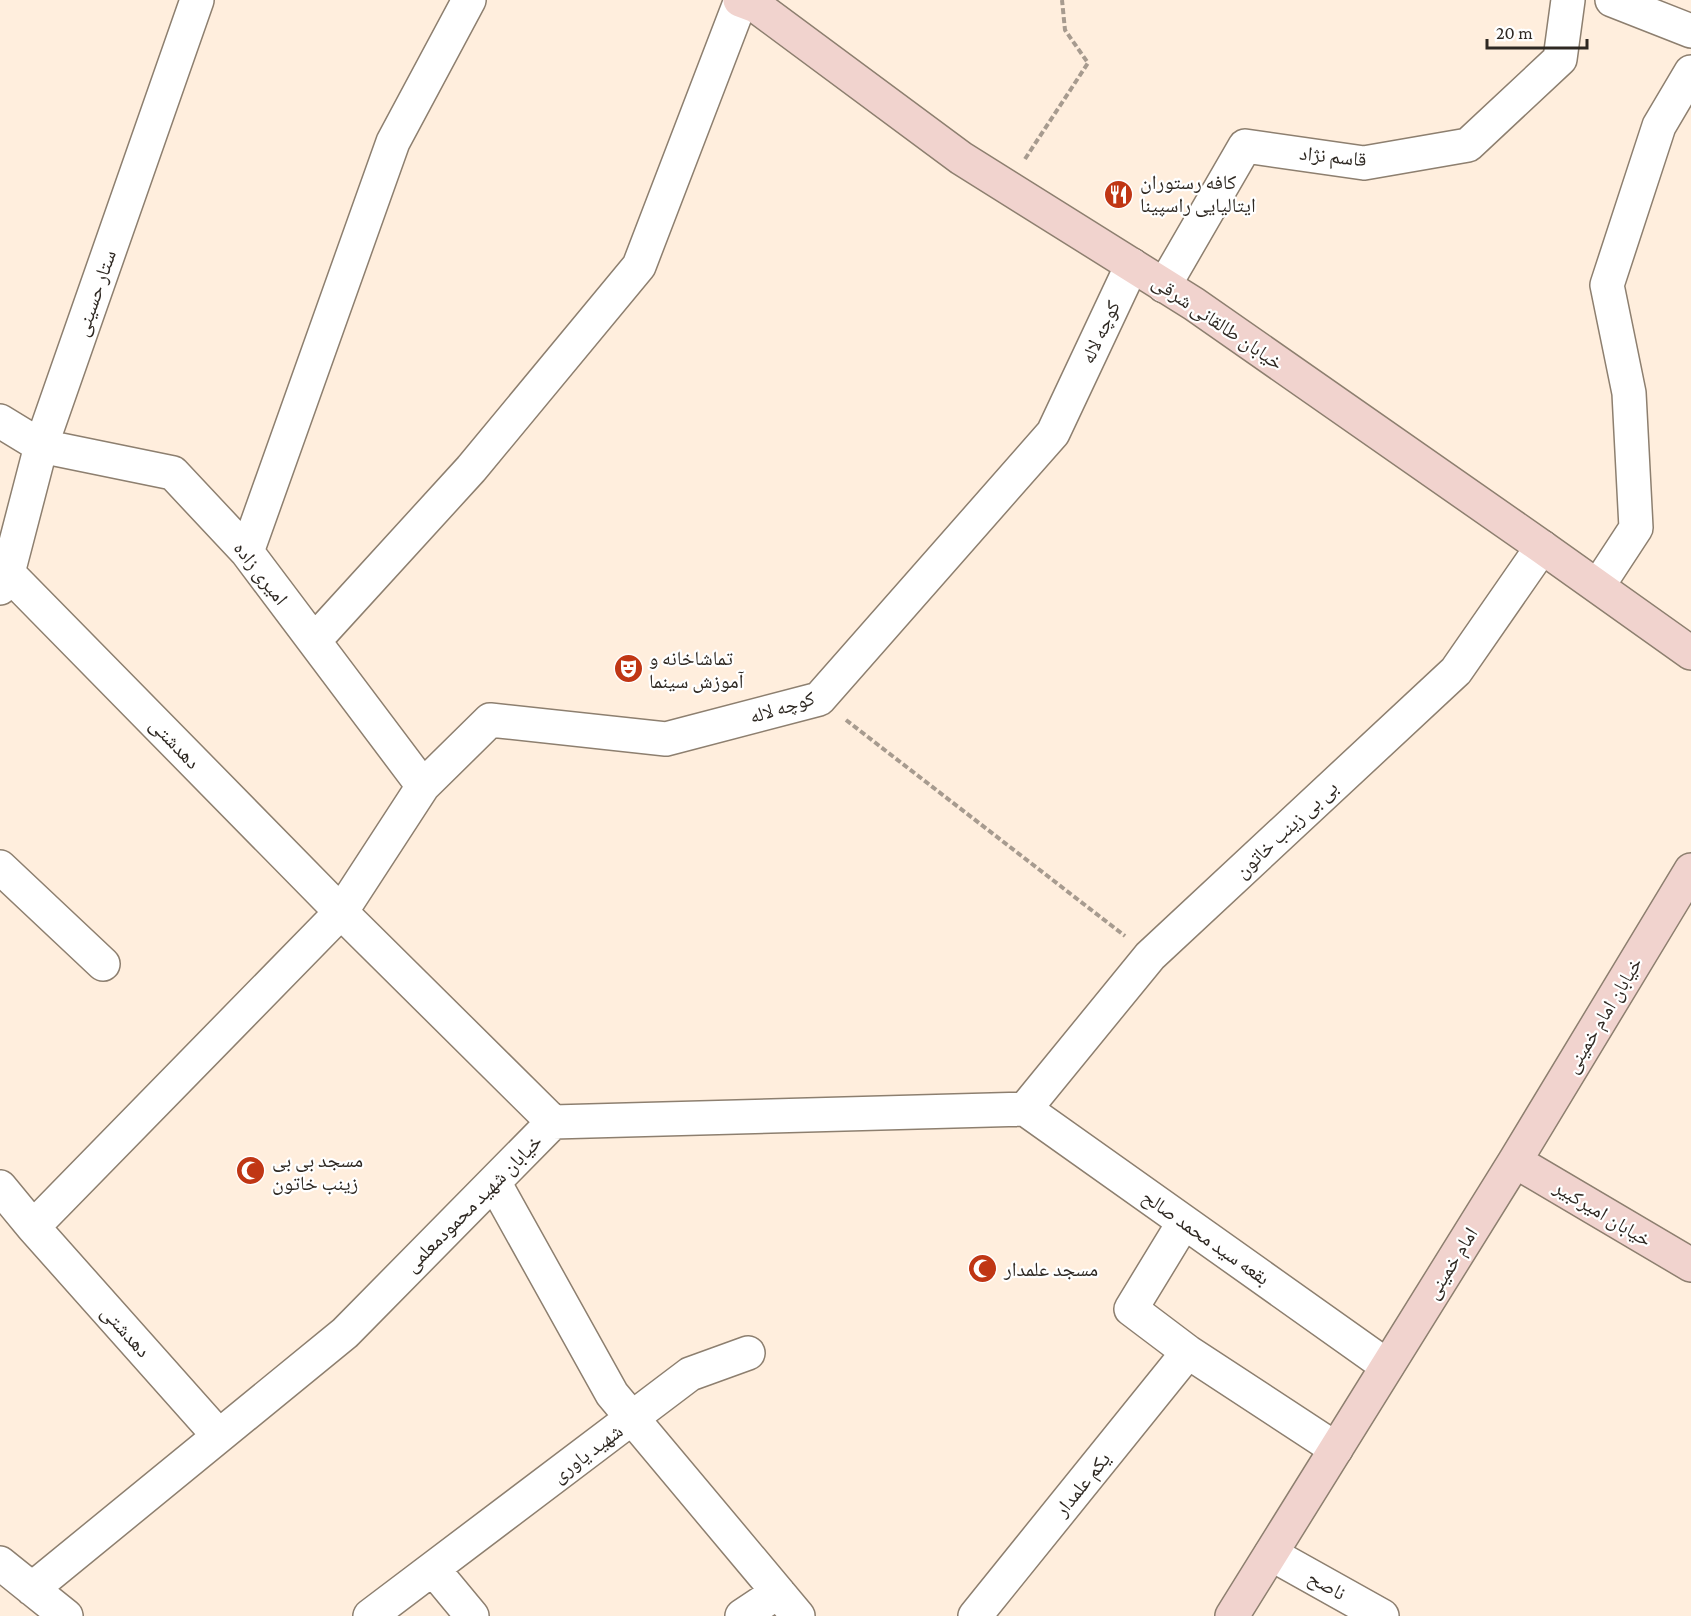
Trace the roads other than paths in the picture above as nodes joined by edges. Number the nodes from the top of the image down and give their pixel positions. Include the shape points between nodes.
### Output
1 (197, 0) edge
2 (469, 0) edge
3 (740, 0) edge
4 (1568, 0) edge
5 (1612, 0) edge
6 (1691, 31) edge
7 (1691, 72) edge
8 (1132, 265) junction
9 (1164, 286) junction
10 (0, 421) edge
11 (41, 446) junction
12 (1542, 547) junction
13 (247, 552) junction
14 (4, 580) edge
15 (1598, 586) junction
16 (314, 641) junction
17 (1691, 653) edge
18 (423, 786) junction
19 (0, 867) edge
20 (1691, 870) edge
21 (341, 912) junction
22 (104, 964) dead end
23 (1024, 1109) junction
24 (553, 1122) junction
25 (1515, 1161) junction
26 (494, 1182) junction
27 (0, 1188) edge
28 (1184, 1222) junction
29 (33, 1227) junction
30 (1691, 1265) edge
31 (1188, 1352) junction
32 (748, 1353) dead end
33 (1387, 1366) junction
34 (633, 1419) junction
35 (219, 1436) junction
36 (1336, 1449) junction
37 (1271, 1554) junction
38 (0, 1563) edge
39 (433, 1569) junction
40 (33, 1589) junction
41 (0, 1594) edge
42 (788, 1604) edge
43 (66, 1616) edge
44 (370, 1616) edge
45 (472, 1616) edge
46 (742, 1616) edge
47 (975, 1616) edge
48 (1232, 1616) edge
49 (1382, 1616) edge

1 - 11 street, ستار حسینی
2 - 13 street via 393,142
3 - 8 main road, خیابان طالقانی شرقی via 756,6 961,159
3 - 16 street via 639,266 471,469
4 - 9 street, قاسم نژاد via 1560,59 1468,145 1364,163 1245,146
5 - 6 street
7 - 15 street via 1659,126 1607,285 1629,393 1636,528
8 - 9 main road, خیابان طالقانی شرقی
8 - 18 street, کوچه لاله via 1053,433 819,699 666,739 490,720
9 - 12 main road, خیابان طالقانی شرقی
10 - 11 street, امیری زاده
11 - 13 street, امیری زاده via 173,473
11 - 14 street, ستار حسینی
12 - 15 main road, خیابان طالقانی شرقی
12 - 23 street, بی بی زینب خاتون via 1456,671 1150,956
13 - 16 street, امیری زاده
14 - 21 street, دهدشتی
15 - 17 main road, خیابان طالقانی شرقی
16 - 18 street, امیری زاده
18 - 21 street, کوچه لاله
19 - 22 street
20 - 25 main road, خیابان امام خمینی
21 - 24 street, دهدشتی
21 - 29 street
23 - 24 street, خیابان شهید محمودمعلمی
23 - 28 street, بقعه سید محمد صالح
24 - 26 street, خیابان شهید محمودمعلمی
25 - 30 main road, خیابان امیرکبیر
25 - 33 main road, امام خمینی
26 - 34 street via 612,1394
26 - 35 street, خیابان شهید محمودمعلمی via 345,1333
27 - 29 street, دهدشتی
28 - 31 street via 1131,1309
28 - 33 street, بقعه سید محمد صالح
29 - 35 street, دهدشتی
31 - 36 street
31 - 47 street, یکم علمدار
32 - 34 street, شهید یاوری via 690,1374
33 - 36 main road, امام خمینی
34 - 39 street, شهید یاوری
34 - 42 street
35 - 40 street, خیابان شهید محمودمعلمی
36 - 37 main road, امام خمینی
37 - 48 main road
37 - 49 street, ناصح
38 - 40 street
39 - 44 street, شهید یاوری
39 - 45 street
40 - 41 street
40 - 43 street
42 - 46 street

